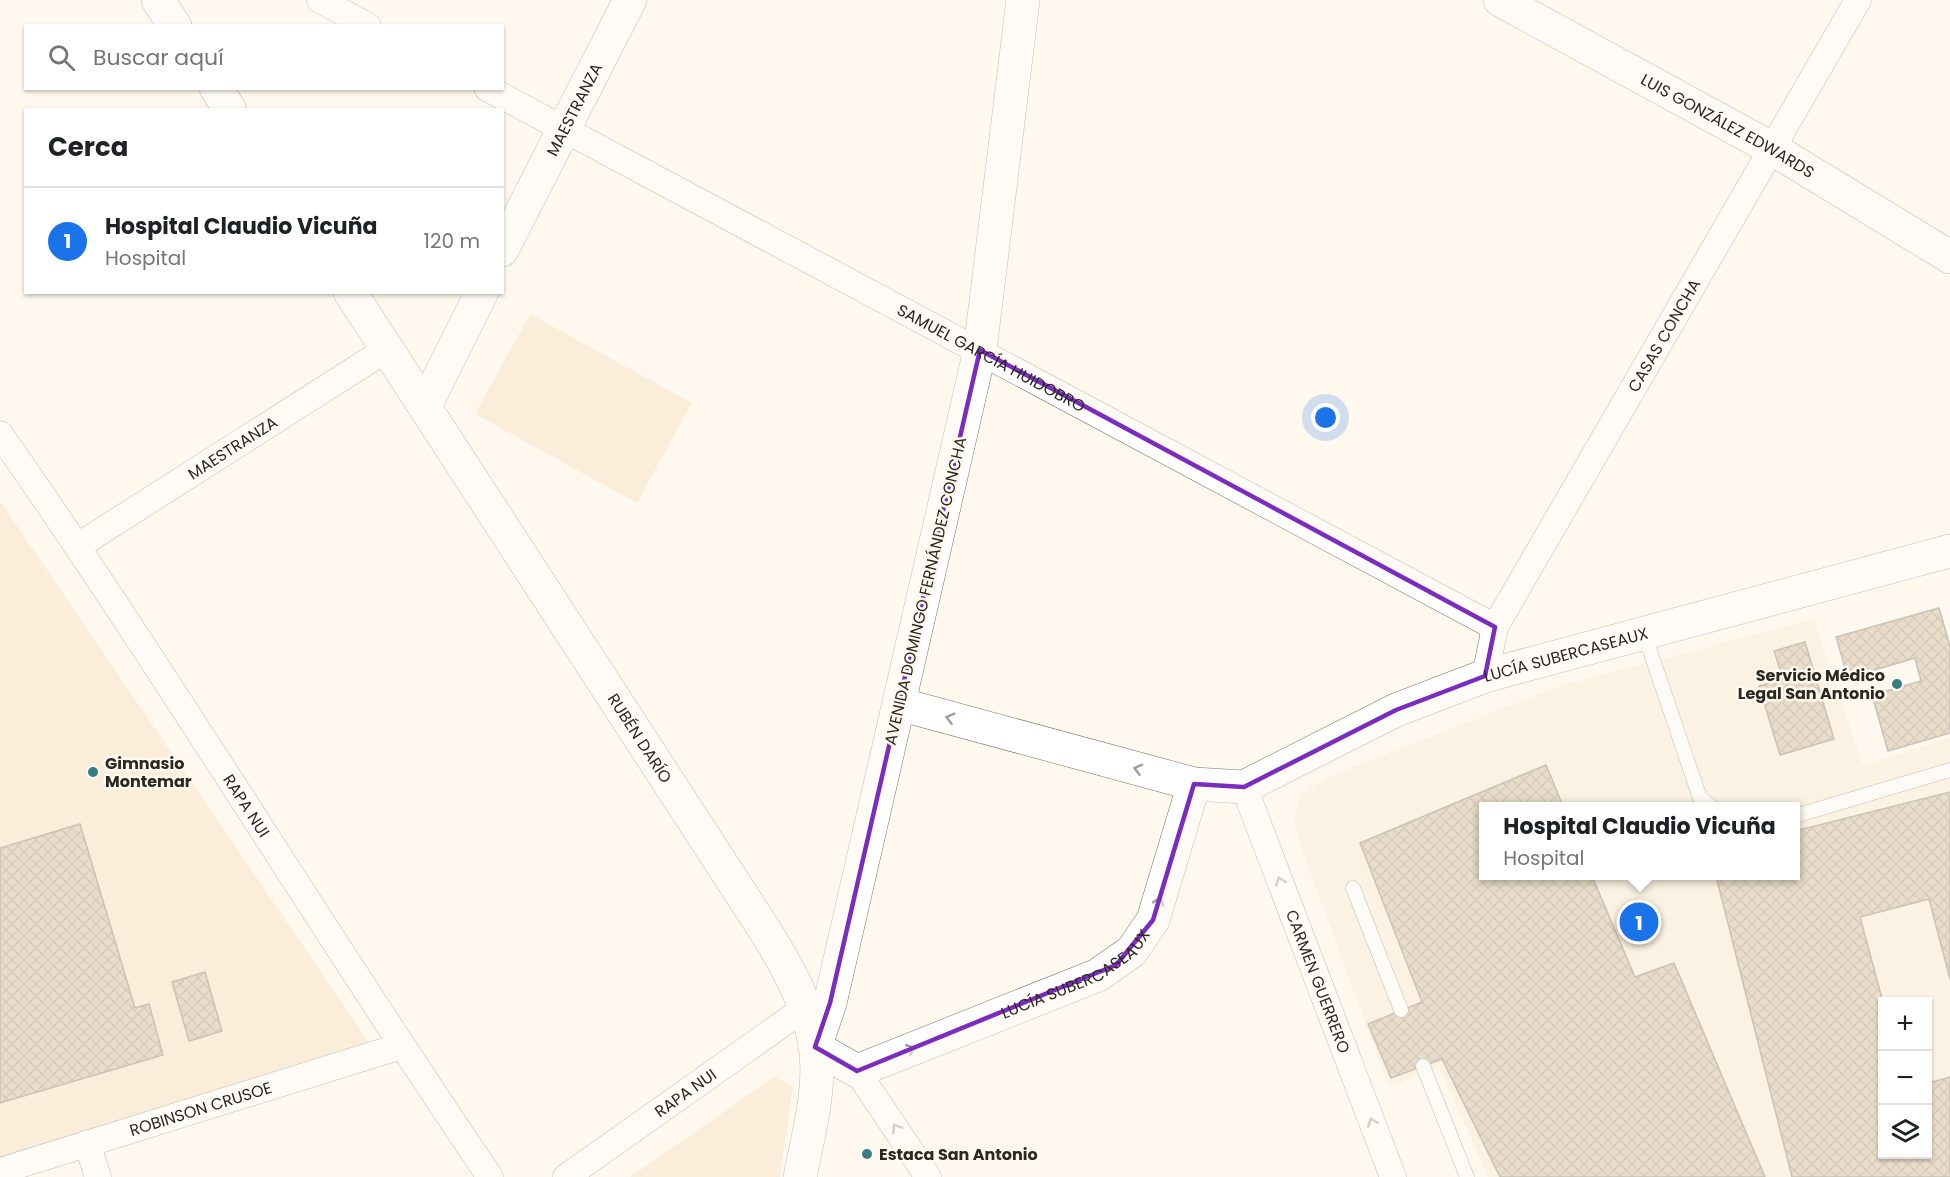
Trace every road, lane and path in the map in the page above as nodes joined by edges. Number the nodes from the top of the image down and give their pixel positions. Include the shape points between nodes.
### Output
1 (158, 0) edge
2 (320, 0) edge
3 (630, 0) edge
4 (1023, 0) edge
5 (1500, 0) edge
6 (1858, 0) edge
7 (174, 24) edge
8 (364, 24) edge
9 (217, 90) edge
10 (490, 90) edge
11 (229, 108) edge
12 (563, 129) junction
13 (1771, 148) junction
14 (504, 246) edge
15 (1950, 257) edge
16 (351, 294) edge
17 (481, 294) edge
18 (387, 349) junction
19 (980, 350) junction
20 (425, 406) junction
21 (0, 434) edge
22 (78, 546) junction
23 (1950, 551) edge
24 (1495, 627) junction
25 (1644, 633) junction
26 (1485, 676) junction
27 (899, 704) junction
28 (1950, 770) edge
29 (1194, 784) junction
30 (1244, 787) junction
31 (1705, 802) edge
32 (1800, 815) edge
33 (1353, 888) dead end
34 (805, 1008) junction
35 (1401, 1010) dead end
36 (401, 1046) junction
37 (815, 1047) junction
38 (1423, 1066) dead end
39 (857, 1071) junction
40 (87, 1143) junction
41 (0, 1171) edge
42 (98, 1177) edge
43 (490, 1177) edge
44 (566, 1177) edge
45 (800, 1177) edge
46 (928, 1177) edge
47 (1393, 1177) edge
48 (1467, 1177) edge

1 - 7 street
2 - 8 street
3 - 12 street, MAESTRANZA
4 - 19 street, AVENIDA DOMINGO FERNÁNDEZ CONCHA
5 - 13 street, LUIS GONZÁLEZ EDWARDS
6 - 13 street, CASAS CONCHA
9 - 11 street
10 - 12 street, SAMUEL GARCÍA HUIDOBRO
12 - 14 street, MAESTRANZA
12 - 19 street, SAMUEL GARCÍA HUIDOBRO
13 - 15 street, LUIS GONZÁLEZ EDWARDS
13 - 24 street, CASAS CONCHA
16 - 18 street, RUBÉN DARÍO
17 - 20 street
18 - 20 street, RUBÉN DARÍO
18 - 22 street, MAESTRANZA
19 - 24 street, SAMUEL GARCÍA HUIDOBRO
19 - 27 street, AVENIDA DOMINGO FERNÁNDEZ CONCHA
20 - 34 street, RUBÉN DARÍO via 766,932
21 - 22 street, RAPA NUI
22 - 36 street, RAPA NUI
23 - 25 street, LUCÍA SUBERCASEAUX
24 - 26 street, CASAS CONCHA
25 - 26 street, LUCÍA SUBERCASEAUX
25 - 31 lane via 1700,798
26 - 30 street, LUCÍA SUBERCASEAUX via 1396,710
29 -> 27 street
27 - 37 street, AVENIDA DOMINGO FERNÁNDEZ CONCHA via 830,1003
28 - 32 lane
29 - 30 street
39 -> 29 street, LUCÍA SUBERCASEAUX via 1098,975 1124,958 1144,937 1153,920
47 -> 30 street, CARMEN GUERRERO
33 - 35 lane
34 - 37 street, RUBÉN DARÍO
34 - 44 street, RAPA NUI
36 - 40 street, ROBINSON CRUSOE
36 - 43 street, RAPA NUI
37 - 39 street
37 - 45 street, AVENIDA DOMINGO FERNÁNDEZ CONCHA via 814,1101
38 - 48 lane
46 -> 39 street
40 - 41 street, ROBINSON CRUSOE
40 - 42 street

